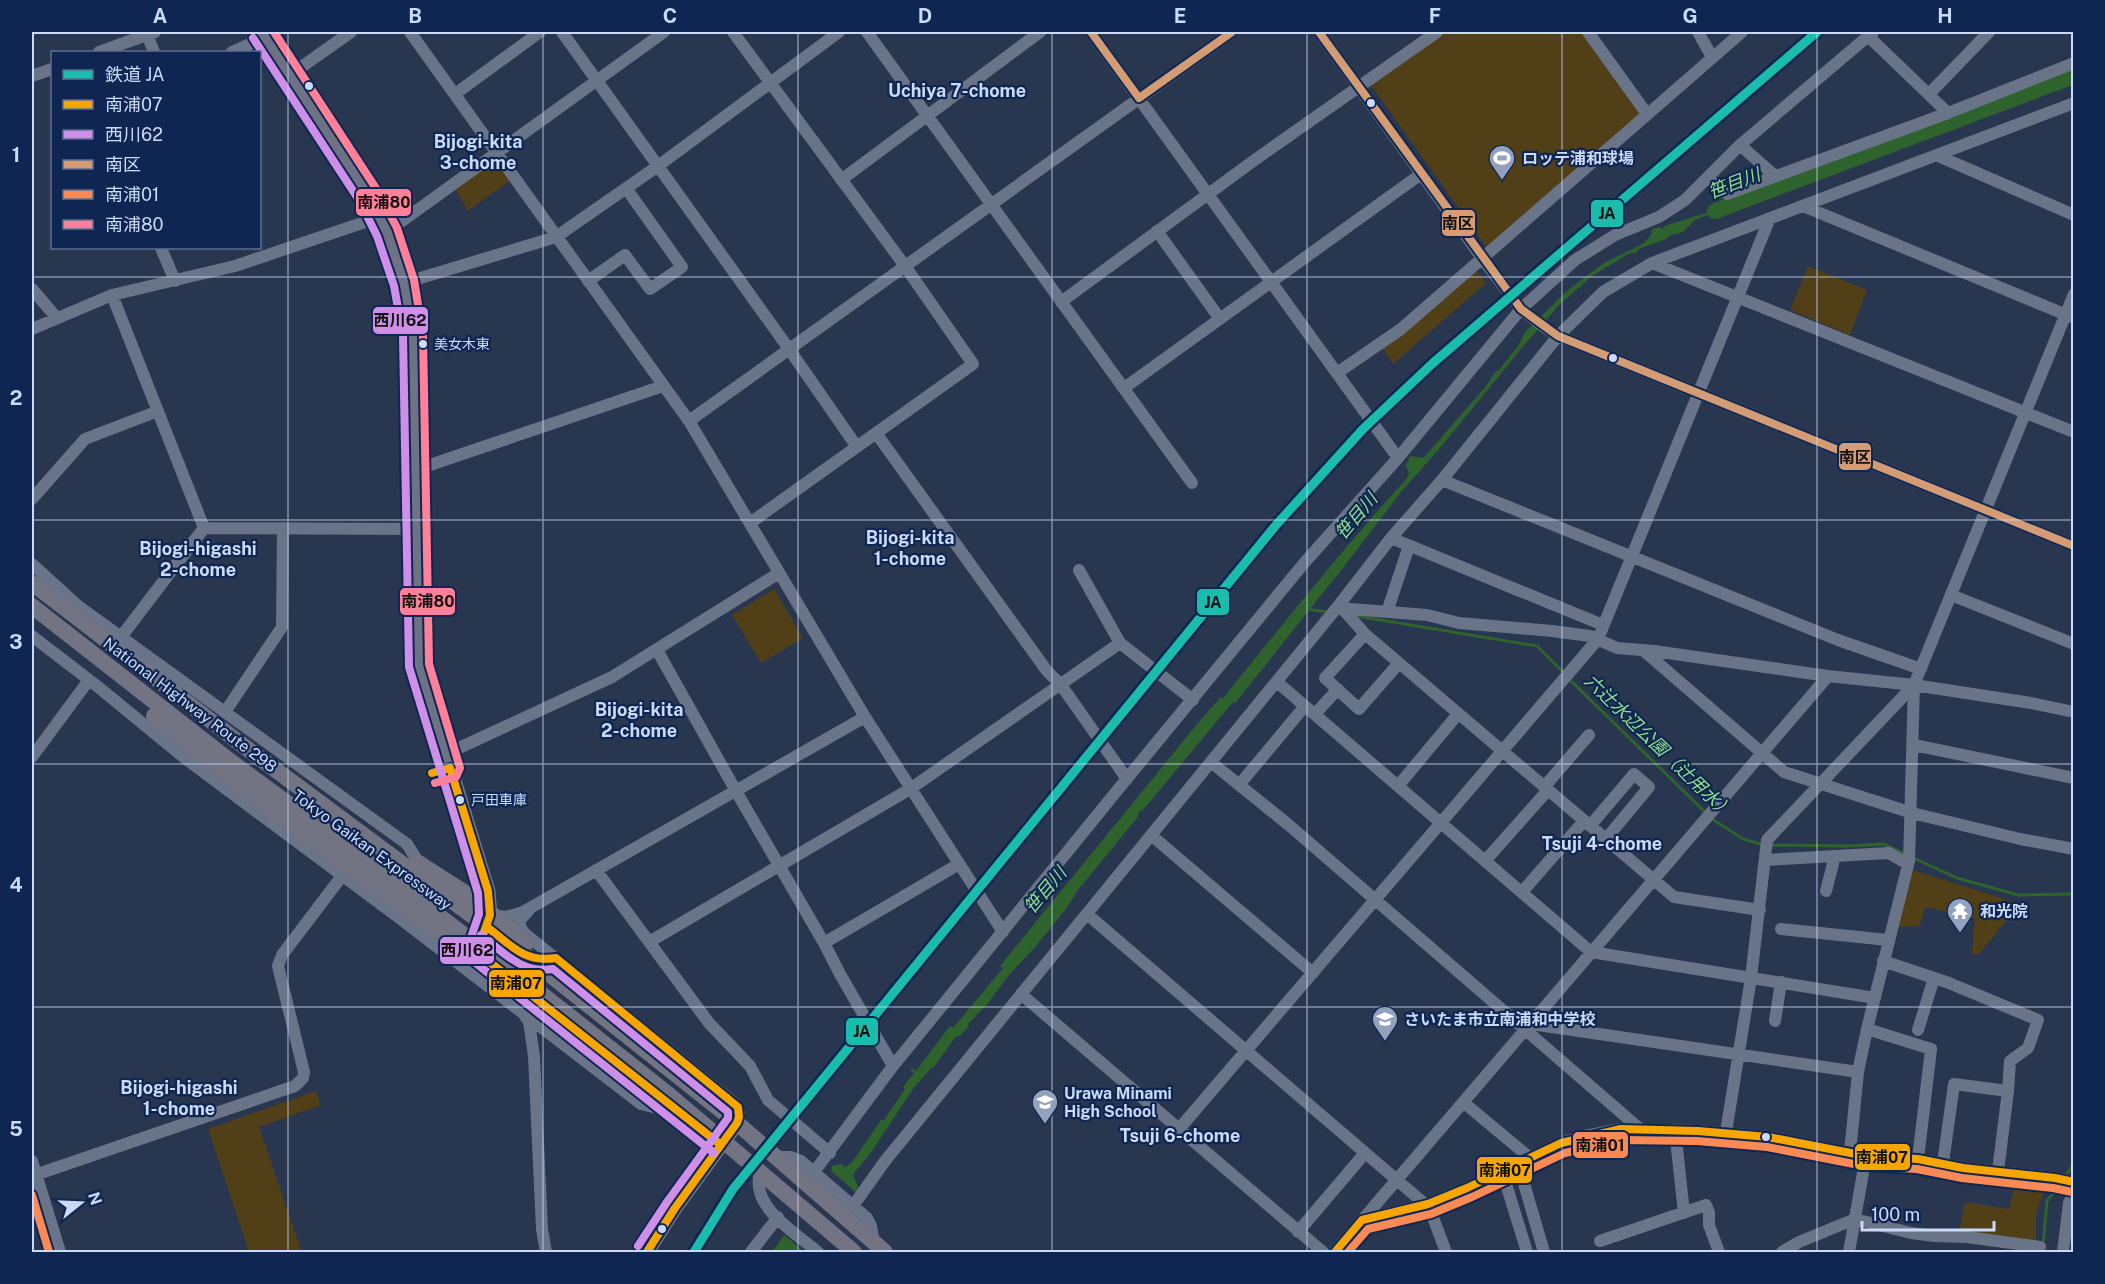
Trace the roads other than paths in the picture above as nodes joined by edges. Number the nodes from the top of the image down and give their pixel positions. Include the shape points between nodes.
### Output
1 (351, 32) edge
2 (410, 32) edge
3 (540, 32) edge
4 (562, 32) edge
5 (664, 32) edge
6 (733, 32) edge
7 (839, 32) edge
8 (867, 32) edge
9 (1040, 32) edge
10 (1091, 32) edge
11 (1232, 32) edge
12 (1319, 32) edge
13 (1437, 32) edge
14 (1588, 32) edge
15 (1698, 32) edge
16 (1742, 32) edge
17 (1989, 32) edge
18 (150, 33) edge
19 (264, 34) edge
20 (1870, 34) edge
21 (102, 51) edge
22 (154, 51) edge
23 (234, 51) edge
24 (1712, 57) junction
25 (2073, 63) edge
26 (51, 69) edge
27 (290, 75) junction
28 (32, 76) edge
29 (596, 80) junction
30 (770, 83) junction
31 (1359, 88) junction
32 (455, 94) junction
33 (1929, 94) junction
34 (1139, 98) junction
35 (2073, 103) edge
36 (1948, 113) junction
37 (1647, 114) junction
38 (928, 117) junction
39 (1740, 145) junction
40 (496, 152) junction
41 (1936, 155) junction
42 (658, 165) junction
43 (1421, 174) junction
44 (1775, 176) junction
45 (1708, 178) junction
46 (841, 180) junction
47 (626, 188) junction
48 (1208, 194) junction
49 (991, 204) junction
50 (1803, 206) junction
51 (2073, 214) edge
52 (380, 217) junction
53 (1770, 218) junction
54 (1157, 231) junction
55 (387, 232) junction
56 (556, 237) junction
57 (161, 249) edge
58 (1482, 258) junction
59 (1652, 263) junction
60 (905, 266) junction
61 (175, 280) junction
62 (588, 281) junction
63 (1272, 282) junction
64 (404, 283) junction
65 (32, 289) edge
66 (2073, 294) edge
67 (112, 295) junction
68 (1737, 297) junction
69 (1061, 302) junction
70 (1524, 311) junction
71 (2069, 316) edge
72 (1220, 319) junction
73 (51, 320) junction
74 (32, 329) edge
75 (1555, 334) junction
76 (32, 337) edge
77 (789, 348) junction
78 (1337, 373) junction
79 (663, 386) junction
80 (1124, 388) junction
81 (1697, 393) junction
82 (158, 411) junction
83 (2025, 412) junction
84 (688, 421) junction
85 (2073, 432) edge
86 (876, 434) junction
87 (856, 447) junction
88 (1398, 458) junction
89 (415, 470) junction
90 (1442, 480) junction
91 (1192, 483) dead end
92 (32, 499) edge
93 (1986, 510) junction
94 (750, 523) junction
95 (204, 528) junction
96 (284, 528) junction
97 (416, 529) junction
98 (1391, 538) junction
99 (1409, 546) junction
100 (2073, 546) edge
101 (1631, 555) junction
102 (32, 564) edge
103 (1079, 570) dead end
104 (779, 573) junction
105 (32, 583) edge
106 (32, 590) edge
107 (1951, 595) junction
108 (1340, 605) junction
109 (32, 606) edge
110 (1387, 612) junction
111 (32, 614) edge
112 (1603, 625) junction
113 (1365, 634) junction
114 (32, 636) edge
115 (121, 637) junction
116 (1598, 639) junction
117 (1120, 643) junction
118 (2073, 645) edge
119 (657, 650) junction
120 (1644, 651) junction
121 (82, 656) junction
122 (1399, 663) junction
123 (141, 668) junction
124 (1921, 669) junction
125 (1828, 676) junction
126 (89, 680) junction
127 (1277, 682) junction
128 (1061, 685) junction
129 (1914, 685) junction
130 (1338, 689) junction
131 (1193, 700) junction
132 (1310, 710) junction
133 (2073, 712) edge
134 (1458, 714) junction
135 (865, 717) junction
136 (226, 719) junction
137 (1589, 735) dead end
138 (1914, 745) junction
139 (444, 750) junction
140 (1502, 751) junction
141 (1761, 753) junction
142 (32, 757) edge
143 (1211, 762) junction
144 (2073, 778) edge
145 (1127, 779) junction
146 (1820, 783) junction
147 (1239, 785) junction
148 (1398, 786) junction
149 (1546, 788) junction
150 (910, 789) junction
151 (736, 791) junction
152 (1912, 813) junction
153 (1441, 822) junction
154 (1587, 823) junction
155 (1151, 835) junction
156 (1606, 839) junction
157 (2073, 849) edge
158 (1835, 856) junction
159 (1765, 860) junction
160 (1485, 861) junction
161 (779, 864) junction
162 (959, 864) junction
163 (1908, 864) junction
164 (596, 870) junction
165 (342, 876) junction
166 (1653, 879) junction
167 (431, 884) junction
168 (1826, 891) dead end
169 (1522, 892) junction
170 (1375, 900) junction
171 (535, 906) junction
172 (1760, 910) junction
173 (1087, 914) junction
174 (488, 921) junction
175 (1781, 929) dead end
176 (1003, 932) junction
177 (1888, 940) junction
178 (649, 942) junction
179 (824, 943) junction
180 (477, 952) junction
181 (1591, 952) junction
182 (529, 958) junction
183 (556, 958) junction
184 (1883, 961) junction
185 (1313, 972) junction
186 (1750, 978) junction
187 (1934, 978) junction
188 (1781, 982) junction
189 (1021, 994) junction
190 (1875, 998) junction
191 (522, 1012) junction
192 (1775, 1022) dead end
193 (1528, 1027) junction
194 (1867, 1029) junction
195 (1917, 1030) dead end
196 (557, 1039) junction
197 (1246, 1051) junction
198 (1737, 1052) junction
199 (534, 1056) junction
200 (893, 1066) junction
201 (1858, 1072) junction
202 (2008, 1091) junction
203 (668, 1094) junction
204 (1463, 1102) junction
205 (681, 1114) junction
206 (737, 1123) junction
207 (1179, 1129) junction
208 (1640, 1129) junction
209 (1675, 1130) junction
210 (1726, 1132) junction
211 (746, 1139) junction
212 (721, 1146) junction
213 (1850, 1152) junction
214 (830, 1153) junction
215 (1365, 1153) junction
216 (1866, 1156) junction
217 (1524, 1160) junction
218 (1918, 1160) junction
219 (32, 1161) edge
220 (1943, 1163) junction
221 (1502, 1171) junction
222 (1998, 1171) junction
223 (34, 1176) edge
224 (759, 1178) junction
225 (815, 1180) junction
226 (1396, 1180) junction
227 (2073, 1182) edge
228 (2073, 1192) edge
229 (1427, 1205) junction
230 (848, 1209) junction
231 (1684, 1213) junction
232 (1855, 1219) junction
233 (781, 1220) junction
234 (1362, 1220) junction
235 (1298, 1232) junction
236 (1600, 1241) dead end
237 (2040, 1247) dead end
238 (878, 1249) edge
239 (1790, 1250) edge
240 (817, 1251) edge
241 (60, 1252) edge
242 (546, 1252) edge
243 (647, 1252) edge
244 (751, 1252) edge
245 (848, 1252) edge
246 (854, 1252) edge
247 (1323, 1252) edge
248 (1335, 1252) edge
249 (1446, 1252) edge
250 (1527, 1252) edge
251 (1544, 1252) edge
252 (1719, 1252) edge
253 (1849, 1252) edge
254 (2064, 1252) edge

1 - 27 street
2 - 32 street
3 - 32 street
4 - 29 street
5 - 29 street
6 - 30 street
7 - 30 street
8 - 38 street
9 - 38 street
10 - 34 street
11 - 34 street
12 - 31 street
13 - 31 street
14 - 37 street
15 - 24 street
16 - 24 street
17 - 33 street
18 - 21 street
18 - 22 street
19 - 23 street
19 - 27 main road
20 - 33 street
20 - 39 street
24 - 37 street
25 - 36 street
26 - 28 street
27 - 52 main road
29 - 40 street
29 - 42 street
30 - 42 street
30 - 46 street
31 - 43 street
31 - 48 street
32 - 40 street
33 - 36 street
34 - 48 street
34 - 49 street
35 - 41 street
36 - 44 street
37 - 58 street
38 - 46 street
38 - 49 street
39 - 44 street
39 - 45 street
40 - 55 street
40 - 56 street
41 - 50 street
41 - 51 street
42 - 47 street
42 - 77 street
43 - 58 street
43 - 63 street
44 - 45 street via 1727,194
45 - 70 street via 1674,208 1575,260
46 - 60 street
47 - 56 street
47 - 62 street via 681,267 650,289 625,255
48 - 54 street
48 - 63 street
49 - 60 street
49 - 69 street
50 - 53 street
50 - 71 street
52 - 55 main road
52 - 61 street via 235,267
53 - 59 street
53 - 68 street
54 - 69 street
54 - 72 street
55 - 64 main road
56 - 62 street
56 - 64 street
57 - 61 street
58 - 70 street
58 - 78 street via 1401,329
59 - 68 street
59 - 75 street via 1604,292
60 - 77 street
60 - 86 street via 973,364
61 - 67 street
62 - 79 street
63 - 72 street
63 - 78 street
64 - 89 main road via 413,335
65 - 73 street
66 - 71 street
67 - 73 street
67 - 82 street
68 - 81 street
68 - 83 street
69 - 80 street
70 - 75 street
70 - 88 street
71 - 83 street
72 - 80 street
73 - 74 street
73 - 76 street
75 - 81 street
75 - 90 street
77 - 84 street
77 - 87 street
78 - 88 street
79 - 84 street
79 - 89 street
80 - 91 street
81 - 93 street
81 - 101 street
82 - 92 street via 85,439
82 - 95 street
83 - 85 street
83 - 93 street
84 - 94 street
86 - 87 street
86 - 128 street
87 - 94 street
88 - 131 street via 1305,562
89 - 97 main road
90 - 98 street
90 - 101 street
93 - 100 street
93 - 107 street
94 - 104 street
95 - 96 street
95 - 115 street
96 - 97 street
96 - 136 street via 282,627
97 - 139 main road via 419,666
98 - 99 street
98 - 108 street
99 - 110 street
99 - 112 street
101 - 112 street
101 - 124 street via 1838,640
102 - 115 street via 77,605
103 - 117 street
104 - 119 street
104 - 135 street
105 - 123 highway, National Highway Route 298
106 - 211 highway, Tokyo Gaikan Expressway via 237,750 541,975
107 - 118 street
107 - 124 street
108 - 110 street
108 - 113 street
108 - 127 street
109 - 203 highway, Tokyo Gaikan Expressway
110 - 116 street
111 - 121 highway, National Highway Route 298
112 - 116 street
113 - 122 street
113 - 130 street via 1325,678
114 - 126 street
115 - 136 street
116 - 120 street via 1617,648
116 - 140 street
117 - 128 street
117 - 131 street
119 - 139 street via 612,677
119 - 151 street
120 - 125 street
120 - 141 street
121 - 180 highway, National Highway Route 298
121 - 203 highway via 274,812 526,998
122 - 130 street via 1359,709
122 - 134 street
123 - 136 highway
123 - 167 highway, National Highway Route 298
124 - 129 street
125 - 129 street
125 - 141 street
126 - 142 street
126 - 165 street via 186,759
127 - 132 street
127 - 143 street
128 - 145 street
128 - 150 street
129 - 133 street
129 - 138 street
129 - 146 street
130 - 132 street
131 - 145 street
132 - 147 street
132 - 148 street
134 - 140 street
134 - 148 street
135 - 150 street
135 - 151 street
136 - 167 street via 407,844
136 - 211 highway via 394,847 472,898 628,1030
137 - 149 street
138 - 144 street
138 - 152 street
139 - 174 main road via 486,882
140 - 149 street
140 - 153 street
141 - 146 street via 1784,772
141 - 166 street
143 - 147 street
143 - 155 street
145 - 176 street
146 - 152 street
146 - 159 street via 1767,840
147 - 170 street
148 - 153 street
149 - 154 street
149 - 160 street
150 - 161 street
150 - 162 street
151 - 161 street
151 - 164 street
152 - 157 street
152 - 163 street
153 - 160 street
153 - 170 street
154 - 156 street
154 - 156 street via 1634,774 1649,787
154 - 169 street
155 - 173 street
155 - 185 street
156 - 166 street
158 - 159 street
158 - 163 street via 1889,853
158 - 168 street
159 - 172 street
160 - 169 street
161 - 178 street
161 - 179 street
162 - 176 street
162 - 179 street
163 - 177 street
164 - 171 street
164 - 178 street
165 - 191 street
165 - 223 street via 278,966 304,1072 300,1083
166 - 172 street via 1674,897
166 - 181 street
167 - 174 highway, National Highway Route 298
169 - 181 street
170 - 185 street
170 - 193 street
171 - 174 street
171 - 183 street via 522,915 520,926
172 - 186 street
173 - 189 street
173 - 197 street
174 - 180 main road
174 - 182 highway, National Highway Route 298
175 - 177 street
176 - 200 street
177 - 184 street
178 - 214 street via 709,1023 750,1065 768,1100
179 - 200 street
180 - 205 highway, National Highway Route 298
181 - 186 street
181 - 193 street
182 - 183 street
182 - 206 highway, National Highway Route 298
183 - 206 street via 734,1103 739,1113
184 - 187 street
184 - 190 street
185 - 197 street
186 - 188 street
186 - 198 street
187 - 195 street
187 - 202 street via 2038,1020 2028,1048 2010,1061
188 - 190 street
188 - 192 street
189 - 207 street
189 - 230 street
190 - 194 street
191 - 196 street
191 - 199 street via 529,1022
193 - 198 street
193 - 204 street
193 - 208 street
194 - 201 street
194 - 218 street via 1931,1049
196 - 199 street via 536,1048
196 - 205 street via 641,1104
197 - 207 street
197 - 215 street
198 - 201 street
198 - 210 street
199 - 242 street
200 - 214 street
201 - 213 street
202 - 220 street via 1954,1084
202 - 222 street
203 - 246 highway, Tokyo Gaikan Expressway
204 - 217 street
204 - 226 street
205 - 212 highway, National Highway Route 298
206 - 212 main road
206 - 225 highway, National Highway Route 298 via 777,1157
207 - 235 street
208 - 209 street
208 - 217 street via 1585,1136
209 - 210 street
209 - 231 street
210 - 213 street
211 - 238 highway, Tokyo Gaikan Expressway
212 - 224 highway
212 - 243 main road
213 - 216 street
214 - 225 street
215 - 226 street
215 - 235 street
216 - 218 street
216 - 232 street
217 - 221 street
217 - 251 street
218 - 220 street
219 - 223 street
220 - 222 street
221 - 229 street
221 - 250 street
222 - 227 street
223 - 241 street
224 - 233 street via 764,1204
224 - 245 highway
225 - 230 highway, National Highway Route 298
226 - 229 street
226 - 234 street
228 - 254 street
229 - 234 street
229 - 249 street
230 - 238 highway, National Highway Route 298
231 - 236 street
231 - 252 street via 1706,1205
232 - 237 street via 1911,1233
232 - 239 street
232 - 253 street
233 - 240 street
233 - 244 street
234 - 248 street
235 - 247 street

